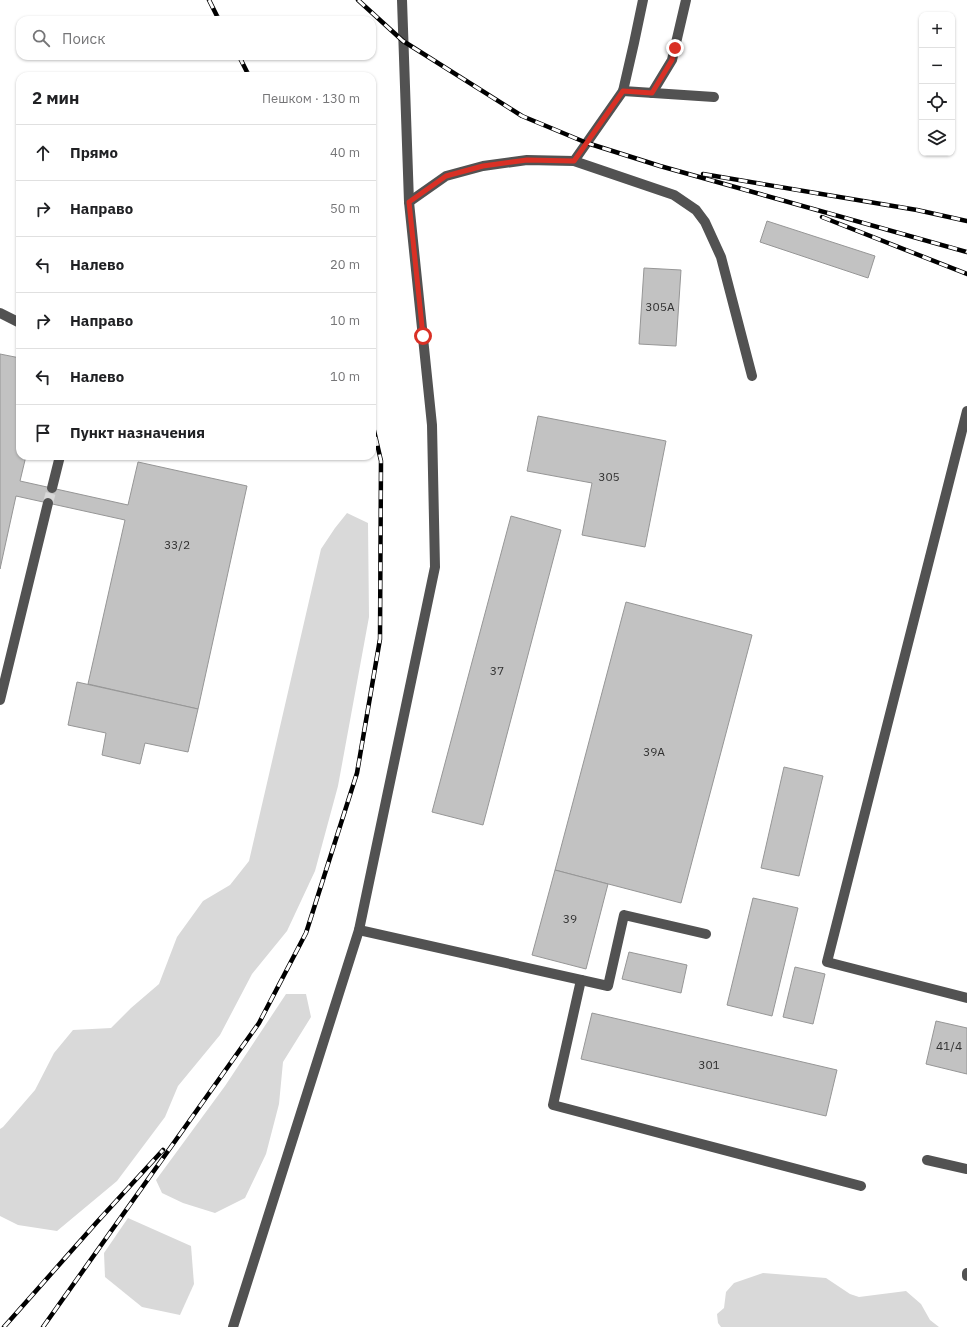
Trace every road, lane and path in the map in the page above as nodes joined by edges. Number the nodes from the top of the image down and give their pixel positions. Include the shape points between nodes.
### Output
1 (402, 0) edge
2 (643, 0) edge
3 (686, 0) edge
4 (623, 91) junction
5 (652, 93) junction
6 (714, 97) dead end
7 (574, 161) junction
8 (409, 202) junction
9 (0, 313) edge
10 (16, 321) edge
11 (752, 376) dead end
12 (967, 411) edge
13 (59, 460) edge
14 (52, 488) tunnel mouth
15 (48, 503) tunnel mouth
16 (0, 700) edge
17 (359, 930) junction
18 (706, 934) dead end
19 (581, 980) junction
20 (967, 998) edge
21 (927, 1160) dead end
22 (967, 1169) edge
23 (861, 1186) dead end
24 (967, 1273) edge
25 (967, 1276) edge
26 (233, 1327) edge

1 - 8 lane
2 - 4 lane
3 - 5 lane via 672,60
4 - 5 lane
4 - 7 lane
5 - 6 lane
7 - 8 lane via 527,160 483,166 446,176
7 - 11 lane via 674,195 696,210 705,222 721,257
8 - 17 lane via 432,425 434,567
9 - 10 lane
12 - 20 lane via 827,962
13 - 14 lane
15 - 16 lane
17 - 19 lane
17 - 26 lane
18 - 19 lane via 624,915 608,986
19 - 23 lane via 553,1106
21 - 22 lane
24 - 25 lane

